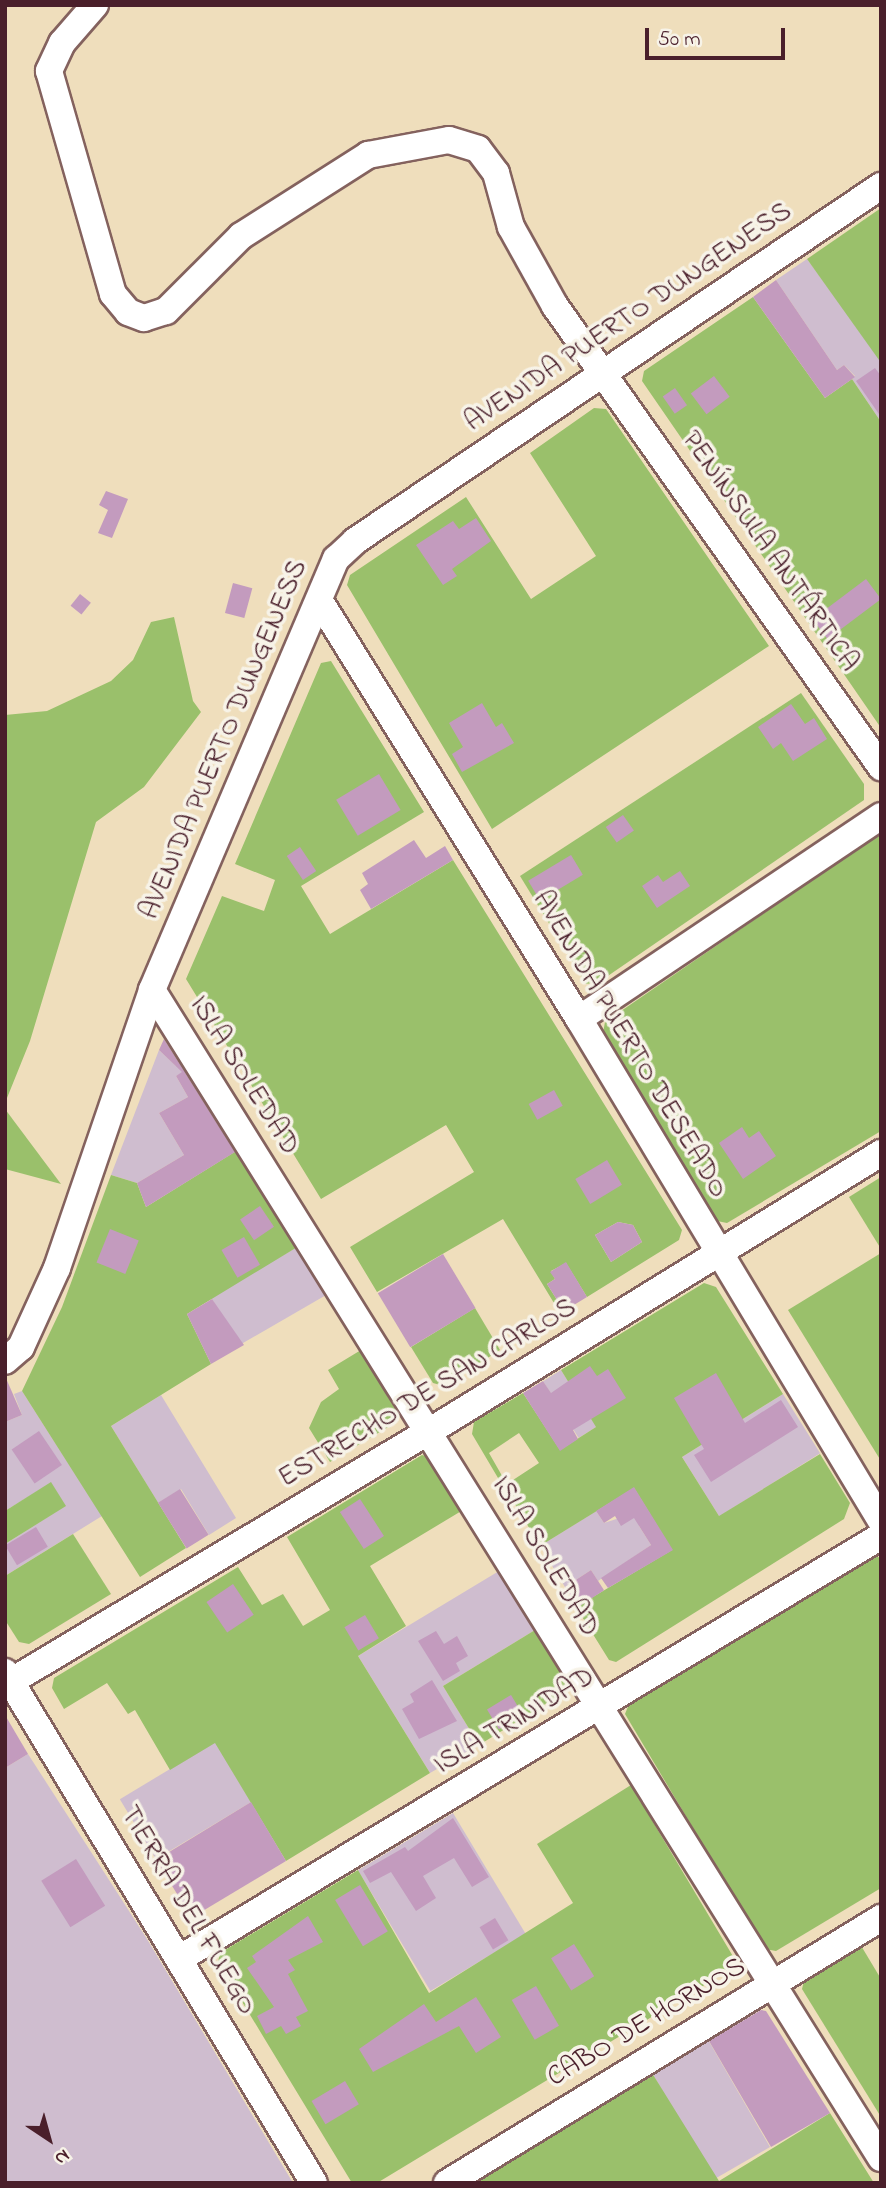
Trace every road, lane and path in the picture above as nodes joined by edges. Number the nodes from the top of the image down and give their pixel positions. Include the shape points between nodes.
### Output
1 (95, 5) edge
2 (881, 186) edge
3 (605, 373) junction
4 (321, 603) junction
5 (881, 767) edge
6 (881, 816) edge
7 (152, 990) junction
8 (579, 1018) junction
9 (881, 1153) edge
10 (718, 1251) junction
11 (5, 1362) edge
12 (430, 1431) junction
13 (881, 1521) edge
14 (881, 1536) edge
15 (7, 1680) edge
16 (599, 1709) junction
17 (881, 1918) edge
18 (179, 1959) junction
19 (773, 1984) junction
20 (881, 2158) edge
21 (314, 2183) edge
22 (447, 2183) edge

1 - 3 street, PENÍNSULA ANTÁRTICA via 62,43 49,71 113,294 128,312 144,318 166,311 241,236 368,155 449,140 478,149 496,173 511,227 555,306
2 - 3 street, AVENIDA PUERTO DUNGENESS
3 - 4 street, AVENIDA PUERTO DUNGENESS via 355,541 336,559
3 - 5 street, PENÍNSULA ANTÁRTICA
4 - 7 street, AVENIDA PUERTO DUNGENESS
4 - 8 street, AVENIDA PUERTO DESEADO
6 - 8 street
7 - 11 street, AVENIDA PUERTO DUNGENESS via 57,1268 21,1347
7 - 12 street, ISLA SOLEDAD
8 - 10 street, AVENIDA PUERTO DESEADO
9 - 10 street, ESTRECHO DE SAN CARLOS
10 - 12 street, ESTRECHO DE SAN CARLOS
10 - 13 street, AVENIDA PUERTO DESEADO
12 - 15 street, ESTRECHO DE SAN CARLOS
12 - 16 street, ISLA SOLEDAD
14 - 16 street, ISLA TRINIDAD
15 - 18 street, TIERRA DEL FUEGO
16 - 18 street, ISLA TRINIDAD
16 - 19 street, ISLA SOLEDAD
17 - 19 street, CABO DE HORNOS
18 - 21 street, TIERRA DEL FUEGO
19 - 20 street, ISLA SOLEDAD
19 - 22 street, CABO DE HORNOS

